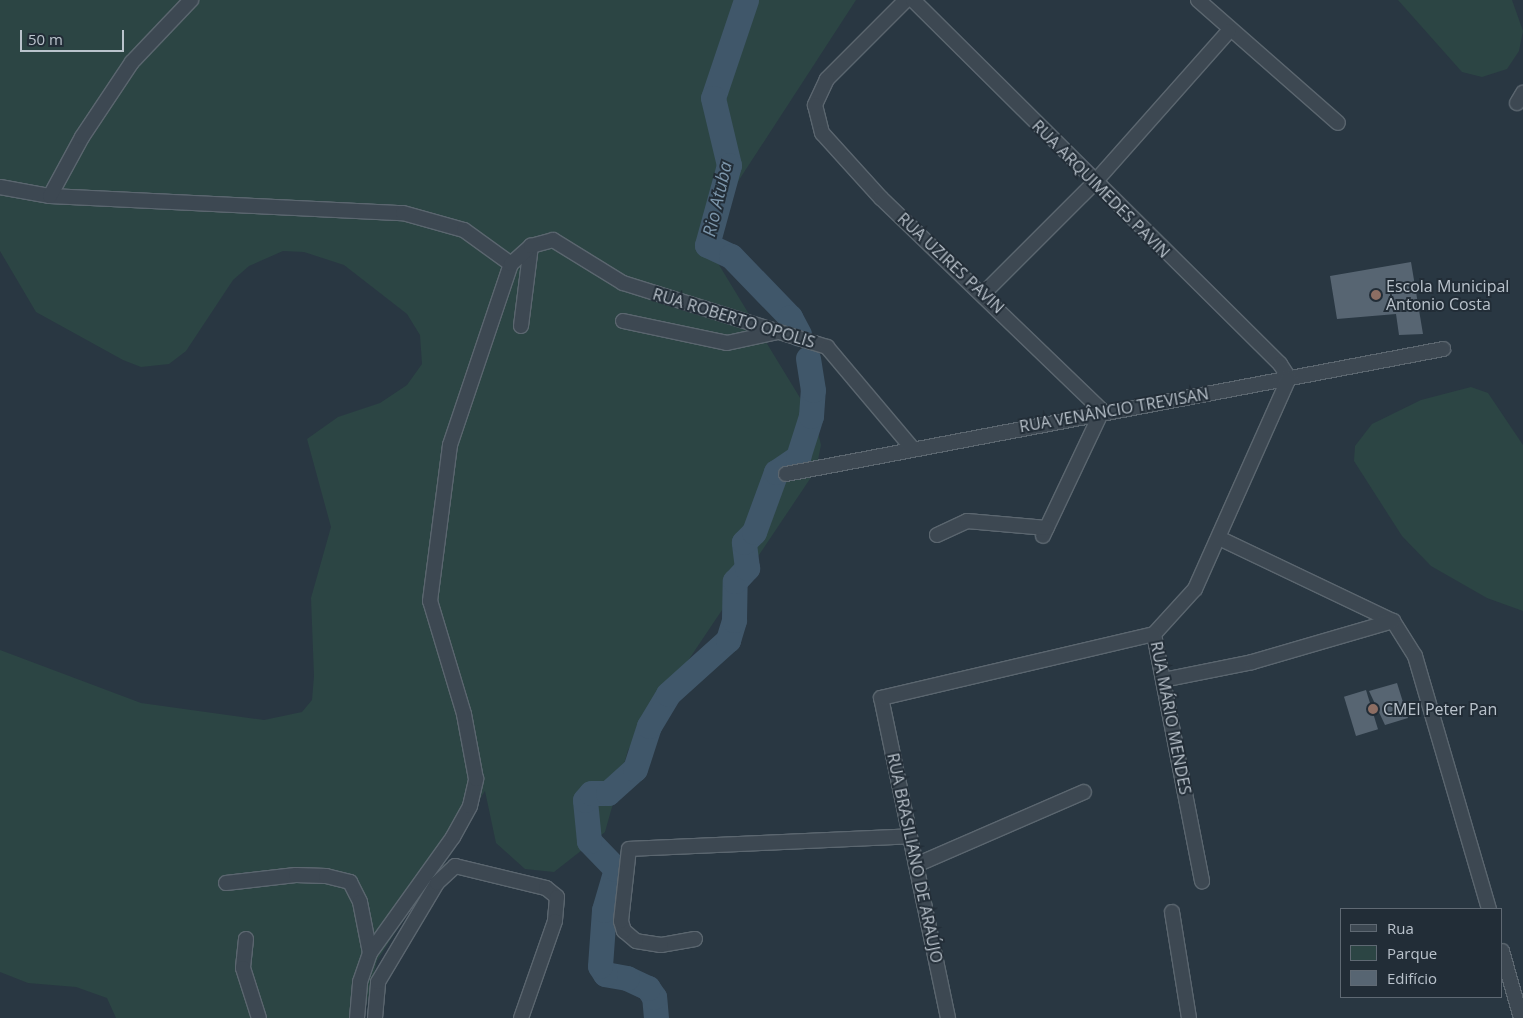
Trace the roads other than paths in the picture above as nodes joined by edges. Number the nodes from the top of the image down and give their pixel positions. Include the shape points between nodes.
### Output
1 (191, 0) edge
2 (906, 0) edge
3 (913, 0) edge
4 (1198, 0) edge
5 (1229, 31) junction
6 (1338, 123) dead end
7 (1094, 183) junction
8 (0, 187) edge
9 (50, 196) junction
10 (531, 246) junction
11 (511, 264) junction
12 (984, 293) junction
13 (623, 321) dead end
14 (521, 326) dead end
15 (779, 332) junction
16 (1443, 349) dead end
17 (1289, 378) junction
18 (1102, 411) junction
19 (912, 448) junction
20 (786, 474) dead end
21 (937, 535) dead end
22 (1221, 539) junction
23 (1393, 621) junction
24 (1154, 634) junction
25 (1163, 680) junction
26 (1084, 792) dead end
27 (910, 836) junction
28 (916, 865) junction
29 (1202, 881) dead end
30 (226, 883) dead end
31 (1490, 908) edge
32 (1172, 912) dead end
33 (246, 939) dead end
34 (695, 939) dead end
35 (370, 953) junction
36 (1503, 955) edge
37 (379, 1017) edge
38 (259, 1018) edge
39 (357, 1018) edge
40 (520, 1018) edge
41 (948, 1018) edge
42 (1188, 1018) edge
43 (1521, 1018) edge

1 - 9 street via 132,62 82,137
2 - 12 street, RUA UZIRES PAVIN via 827,79 815,105 829,140 881,198
3 - 7 street, RUA ARQUIMEDES PAVIN
4 - 5 street
5 - 6 street
5 - 7 street
7 - 12 street
7 - 17 street, RUA ARQUIMEDES PAVIN via 1280,364
8 - 9 street
9 - 11 street via 403,213 464,230
10 - 11 street
10 - 14 street
10 - 15 street, RUA ROBERTO OPOLIS via 552,240 622,283
11 - 35 street via 450,445 430,601 470,743 476,779 470,806 423,882
12 - 18 street, RUA UZIRES PAVIN
13 - 15 street via 727,343
15 - 19 street, RUA ROBERTO OPOLIS via 827,347
16 - 17 street, RUA VENÂNCIO TREVISAN
17 - 18 street, RUA VENÂNCIO TREVISAN
17 - 22 street, RUA MÁRIO MENDES
18 - 19 street, RUA VENÂNCIO TREVISAN
18 - 21 street via 1045,532 967,521
19 - 20 street, RUA VENÂNCIO TREVISAN
22 - 23 street
22 - 24 street, RUA MÁRIO MENDES via 1195,589
23 - 25 street via 1252,662
23 - 31 street via 1415,656
24 - 25 street, RUA MÁRIO MENDES
24 - 27 street, RUA BRASILIANO DE ARAÚJO via 882,698
25 - 29 street, RUA MÁRIO MENDES
26 - 28 street
27 - 28 street, RUA BRASILIANO DE ARAÚJO
27 - 34 street via 628,849 621,921 624,931 636,941 661,945
28 - 41 street, RUA BRASILIANO DE ARAÚJO
30 - 35 street via 296,875 350,882 360,902
32 - 42 street
33 - 38 street via 243,968
35 - 39 street via 360,982
36 - 43 street
37 - 40 street via 378,982 437,883 455,866 546,888 557,897 555,921

